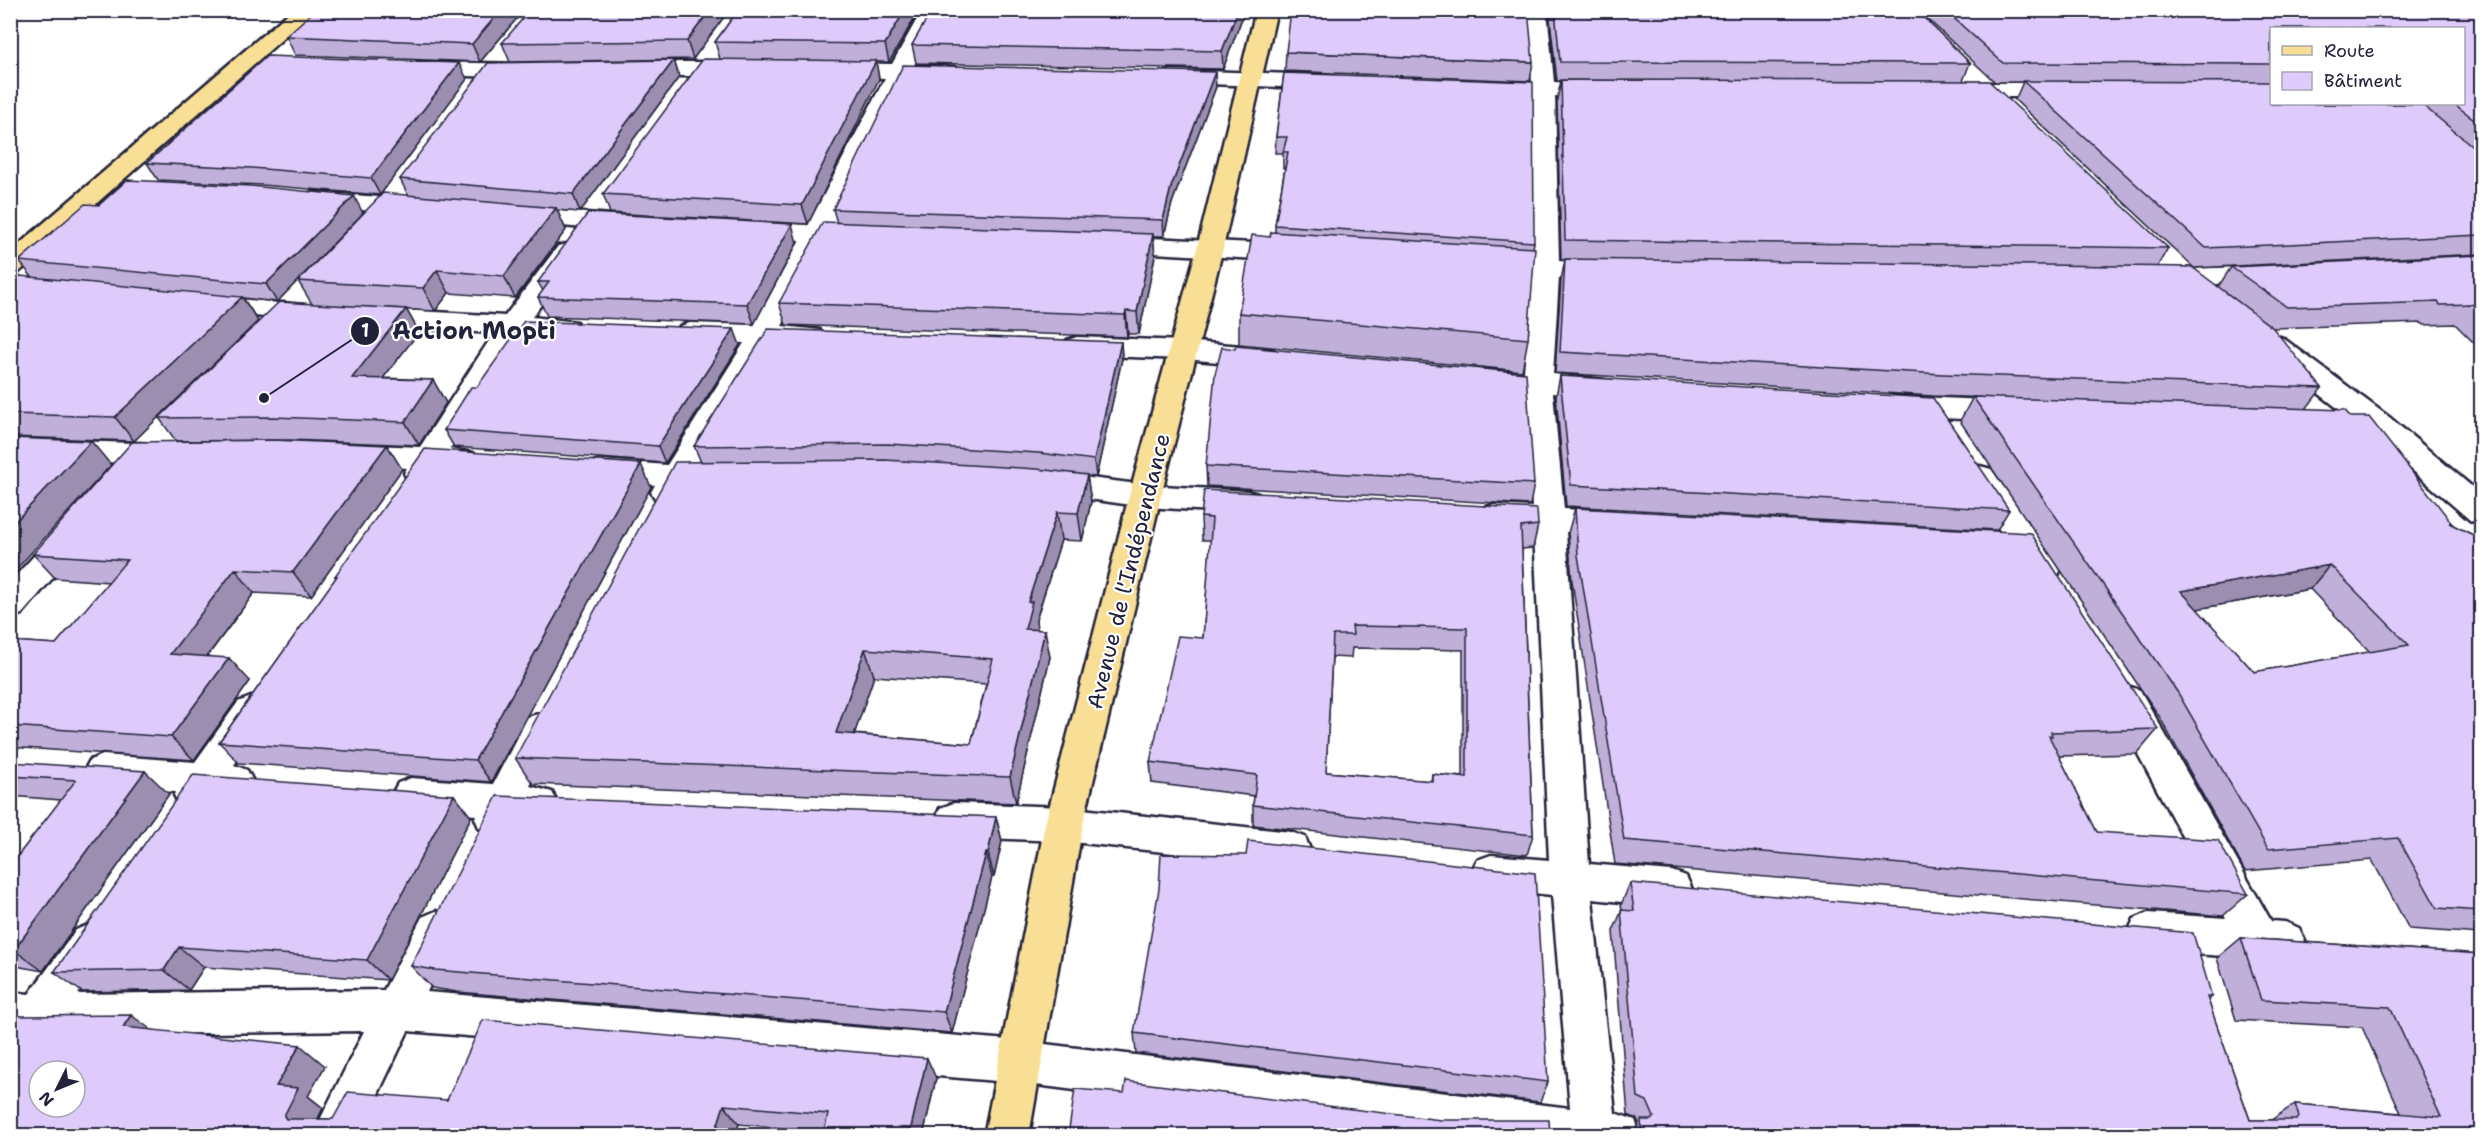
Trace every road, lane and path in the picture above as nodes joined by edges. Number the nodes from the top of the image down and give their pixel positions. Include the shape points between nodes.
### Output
1 (305, 10) edge
2 (933, 10) edge
3 (1267, 10) edge
4 (1536, 10) edge
5 (722, 39) edge
6 (510, 45) edge
7 (246, 62) junction
8 (281, 63) edge
9 (1959, 66) edge
10 (395, 68) edge
11 (701, 68) junction
12 (606, 69) edge
13 (759, 69) edge
14 (547, 70) edge
15 (817, 70) edge
16 (487, 71) junction
17 (897, 71) junction
18 (968, 72) edge
19 (1146, 76) edge
20 (1252, 79) junction
21 (1346, 82) edge
22 (1474, 87) edge
23 (1544, 90) junction
24 (1627, 90) edge
25 (1936, 90) edge
26 (1984, 90) junction
27 (2092, 90) edge
28 (680, 97) edge
29 (466, 100) edge
30 (2009, 113) edge
31 (102, 186) junction
32 (137, 187) edge
33 (610, 193) edge
34 (285, 196) edge
35 (394, 196) junction
36 (447, 210) edge
37 (494, 214) edge
38 (589, 222) junction
39 (646, 225) edge
40 (726, 229) edge
41 (364, 230) edge
42 (818, 234) junction
43 (889, 237) edge
44 (1091, 244) edge
45 (1210, 248) junction
46 (1315, 255) edge
47 (2161, 255) edge
48 (1465, 264) edge
49 (1546, 270) junction
50 (1629, 271) edge
51 (2292, 273) edge
52 (2139, 278) edge
53 (2186, 278) junction
54 (14, 280) edge
55 (309, 288) edge
56 (2213, 299) edge
57 (181, 302) edge
58 (285, 313) junction
59 (512, 326) junction
60 (2250, 327) edge
61 (589, 329) edge
62 (669, 332) edge
63 (764, 334) junction
64 (832, 337) edge
65 (260, 338) edge
66 (1053, 345) edge
67 (1184, 350) junction
68 (1290, 360) edge
69 (1455, 376) edge
70 (1538, 384) junction
71 (1629, 389) edge
72 (1863, 404) edge
73 (1934, 408) junction
74 (2041, 412) edge
75 (2332, 422) edge
76 (2378, 424) junction
77 (167, 429) edge
78 (10, 448) edge
79 (199, 453) edge
80 (325, 453) edge
81 (142, 454) junction
82 (429, 458) junction
83 (488, 462) edge
84 (569, 468) edge
85 (675, 476) junction
86 (743, 476) edge
87 (119, 481) edge
88 (1018, 481) edge
89 (1145, 496) junction
90 (402, 497) edge
91 (1276, 503) edge
92 (2481, 513) edge
93 (1466, 514) edge
94 (88, 516) edge
95 (652, 518) edge
96 (1549, 519) junction
97 (1645, 524) edge
98 (1991, 544) edge
99 (2027, 546) junction
100 (2064, 601) edge
101 (10, 605) edge
102 (2113, 677) edge
103 (266, 692) edge
104 (552, 707) edge
105 (68, 768) edge
106 (204, 779) junction
107 (264, 783) edge
108 (371, 792) edge
109 (502, 801) junction
110 (574, 804) edge
111 (177, 818) edge
112 (921, 819) edge
113 (1064, 824) junction
114 (481, 843) edge
115 (1323, 853) edge
116 (1452, 867) edge
117 (1570, 880) junction
118 (1712, 893) edge
119 (449, 906) edge
120 (108, 917) edge
121 (2115, 929) edge
122 (2259, 939) junction
123 (2317, 944) edge
124 (395, 1011) junction
125 (25, 1014) edge
126 (10, 1056) edge
127 (1020, 1062) junction
128 (1603, 1135) edge
129 (334, 1136) edge
130 (1006, 1136) edge

1 - 7 main road
2 - 17 street
3 - 20 main road, Avenue de l'Indépendance
4 - 23 street
5 - 11 street
6 - 16 street
7 - 8 street
7 - 31 main road
9 - 26 street
10 - 16 street
11 - 12 street
11 - 13 street
11 - 28 street
14 - 16 street
15 - 17 street
16 - 29 street
17 - 18 street
17 - 42 street
19 - 20 street
20 - 21 street
20 - 45 main road, Avenue de l'Indépendance
22 - 23 street
23 - 24 street
23 - 49 street
25 - 26 street
26 - 27 street
26 - 30 street
31 - 32 street
31 - 54 main road
33 - 38 street
34 - 35 street
35 - 36 street
35 - 41 street
37 - 38 street
38 - 39 street
38 - 59 street
40 - 42 street
42 - 43 street
42 - 63 street
44 - 45 street
45 - 46 street
45 - 67 main road, Avenue de l'Indépendance
47 - 53 street
48 - 49 street
49 - 50 street
49 - 70 street
51 - 53 street
52 - 53 street
53 - 56 street
55 - 58 street
57 - 58 street
58 - 59 street
58 - 65 street
59 - 61 street
59 - 82 street
60 - 76 street
62 - 63 street
63 - 64 street
63 - 85 street
66 - 67 street
67 - 68 street
67 - 89 main road, Avenue de l'Indépendance
69 - 70 street
70 - 71 street
70 - 96 street
72 - 73 street
73 - 74 street
73 - 99 street
75 - 76 street
76 - 92 street
77 - 81 street
78 - 81 street
79 - 81 street
80 - 82 street
81 - 87 street
82 - 83 street
82 - 90 street
84 - 85 street
85 - 86 street
85 - 95 street
88 - 89 street
89 - 91 street
89 - 113 main road, Avenue de l'Indépendance
93 - 96 street
94 - 101 street
96 - 97 street
96 - 117 street
98 - 99 street
99 - 100 street
102 - 122 street
103 - 106 street
104 - 109 street
105 - 106 street
106 - 107 street
106 - 111 street
108 - 109 street
109 - 110 street
109 - 114 street
112 - 113 street
113 - 115 street
113 - 127 main road, Avenue de l'Indépendance
116 - 117 street
117 - 118 street
117 - 128 street
119 - 124 street
120 - 125 street
121 - 122 street via 2192,952
122 - 123 street
124 - 125 street
124 - 127 street
124 - 129 street
125 - 126 street
127 - 128 street
127 - 130 main road, Avenue de l'Indépendance

